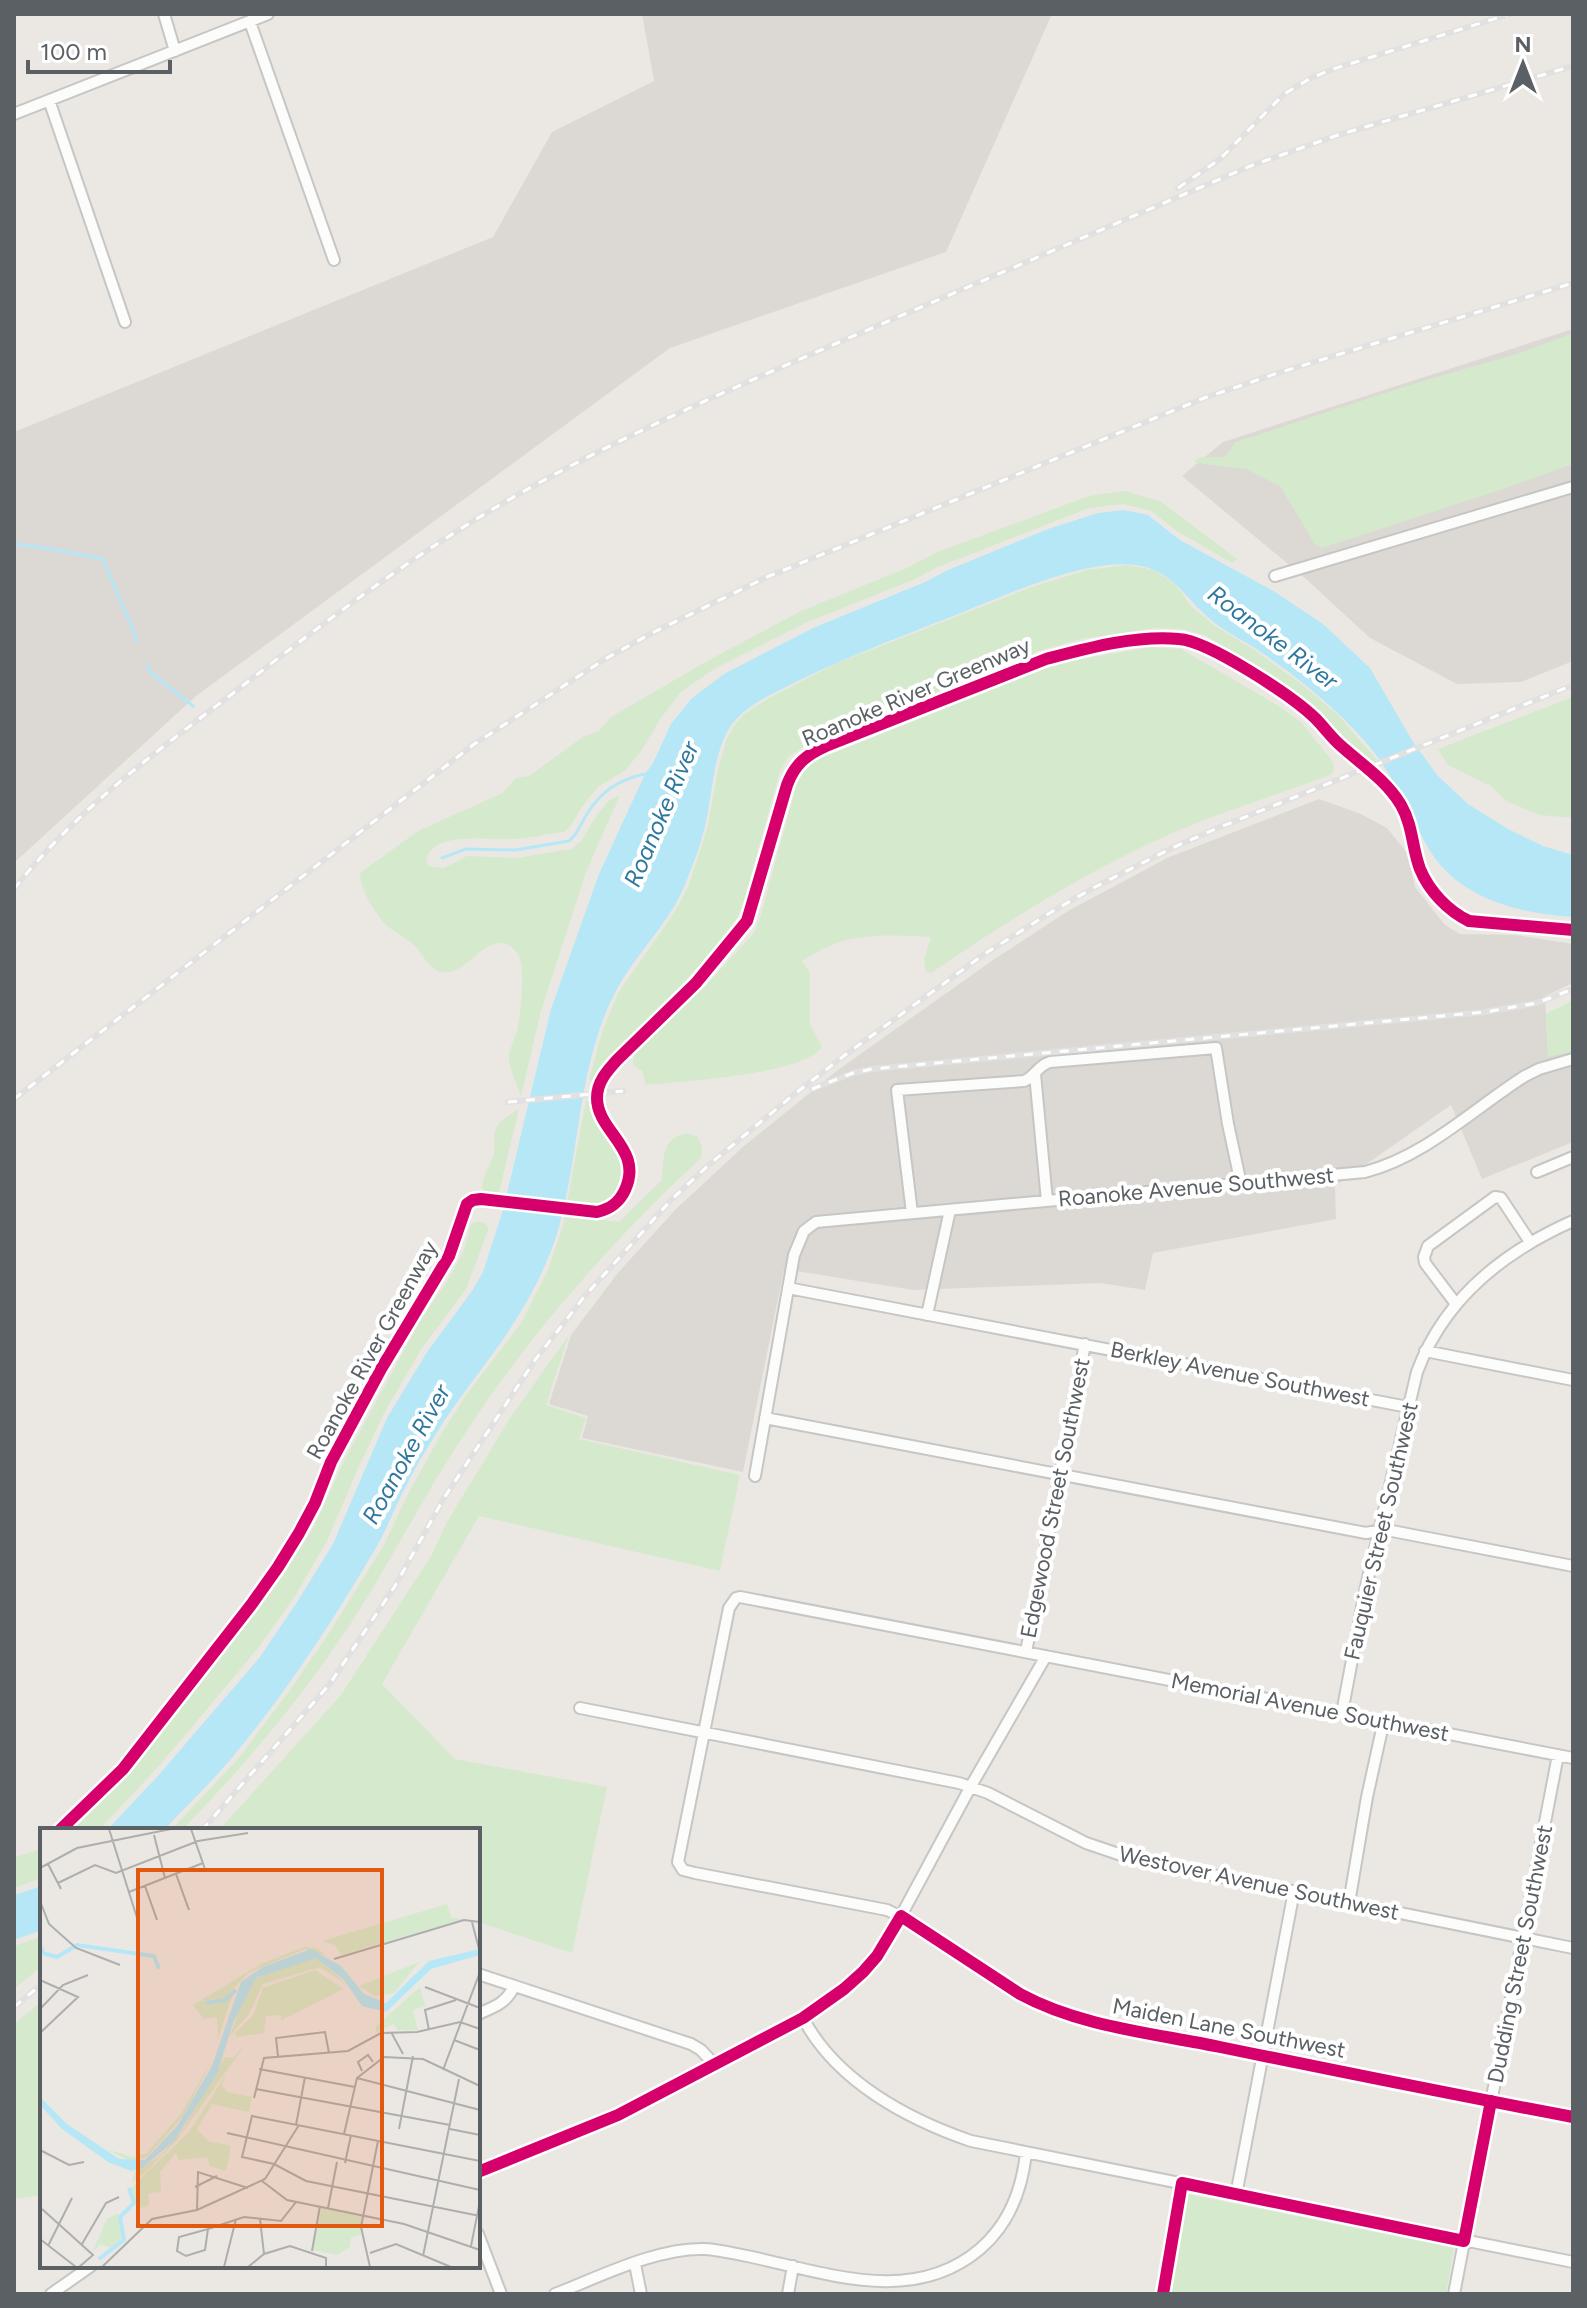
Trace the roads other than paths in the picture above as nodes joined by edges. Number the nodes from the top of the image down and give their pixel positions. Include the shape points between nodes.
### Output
1 (164, 14) edge
2 (268, 14) edge
3 (250, 22) junction
4 (175, 51) junction
5 (49, 100) junction
6 (14, 114) edge
7 (334, 260) dead end
8 (125, 322) dead end
9 (1573, 487) edge
10 (1275, 576) dead end
11 (1573, 1059) edge
12 (1035, 1074) junction
13 (1573, 1157) edge
14 (1537, 1172) dead end
15 (1241, 1184) junction
16 (1047, 1201) junction
17 (950, 1210) junction
18 (912, 1213) junction
19 (1573, 1221) edge
20 (1530, 1242) junction
21 (788, 1288) junction
22 (1456, 1304) junction
23 (927, 1315) junction
24 (1085, 1344) junction
25 (1425, 1351) junction
26 (1573, 1380) edge
27 (1408, 1407) junction
28 (765, 1418) junction
29 (1060, 1475) junction
30 (755, 1476) dead end
31 (1379, 1530) junction
32 (1573, 1566) edge
33 (1026, 1652) junction
34 (1046, 1656) junction
35 (580, 1708) dead end
36 (1342, 1713) junction
37 (1384, 1720) junction
38 (704, 1733) junction
39 (1558, 1755) junction
40 (1573, 1758) edge
41 (971, 1786) junction
42 (1294, 1891) junction
43 (1349, 1903) junction
44 (901, 1916) junction
45 (1522, 1938) junction
46 (1573, 1948) edge
47 (480, 1975) edge
48 (514, 1986) junction
49 (480, 2013) edge
50 (803, 2018) junction
51 (1263, 2056) junction
52 (715, 2065) junction
53 (1491, 2101) junction
54 (1573, 2117) edge
55 (1026, 2153) junction
56 (480, 2171) edge
57 (1182, 2183) junction
58 (1236, 2195) junction
59 (480, 2239) edge
60 (1464, 2241) junction
61 (1573, 2262) edge
62 (635, 2264) junction
63 (793, 2266) junction
64 (88, 2268) edge
65 (51, 2294) edge
66 (501, 2294) edge
67 (555, 2294) edge
68 (641, 2294) edge
69 (788, 2294) edge
70 (1163, 2294) edge
71 (1454, 2294) edge

1 - 4 street
2 - 3 street
3 - 4 street
3 - 7 street
4 - 5 street
5 - 6 street
5 - 8 street
9 - 10 street
11 - 15 street, Roanoke Avenue Southwest via 1525,1076 1410,1156 1386,1166
12 - 15 street via 1050,1062 1216,1048
12 - 16 street
12 - 18 street via 1024,1081 897,1090
13 - 14 street
15 - 16 street, Roanoke Avenue Southwest
16 - 17 street, Roanoke Avenue Southwest
17 - 18 street, Roanoke Avenue Southwest
17 - 23 street
18 - 21 street, Roanoke Avenue Southwest via 810,1225 794,1255
19 - 20 street, Fauquier Street Southwest
20 - 22 street, Fauquier Street Southwest via 1496,1264
20 - 22 street via 1501,1198 1495,1197 1428,1246 1425,1263
21 - 23 street, Berkley Avenue Southwest
21 - 28 street
22 - 25 street, Fauquier Street Southwest
23 - 24 street, Berkley Avenue Southwest
24 - 27 street, Berkley Avenue Southwest
24 - 29 street, Edgewood Street Southwest
25 - 26 street
25 - 27 street, Fauquier Street Southwest
27 - 31 street, Fauquier Street Southwest
28 - 29 street
28 - 30 street
29 - 31 street via 1366,1533
29 - 33 street, Edgewood Street Southwest
31 - 32 street
31 - 36 street, Fauquier Street Southwest
33 - 34 street, Memorial Avenue Southwest
33 - 38 street via 736,1598 729,1608
34 - 36 street, Memorial Avenue Southwest
34 - 41 street, Edgewood Street Southwest
35 - 38 street, Westover Avenue Southwest
36 - 37 street, Memorial Avenue Southwest
37 - 39 street, Memorial Avenue Southwest
37 - 43 street
38 - 41 street, Westover Avenue Southwest
38 - 44 street, Maiden Lane Southwest via 678,1862 683,1870
39 - 40 street, Memorial Avenue Southwest
39 - 45 street, Dudding Street Southwest
41 - 42 street, Westover Avenue Southwest via 1119,1855
41 - 44 street, Edgewood Street Southwest
42 - 43 street, Westover Avenue Southwest
42 - 51 street
43 - 45 street, Westover Avenue Southwest
44 - 50 street, Edgewood Street Southwest via 863,1972
44 - 51 street, Maiden Lane Southwest via 1038,2004 1090,2021
45 - 46 street, Westover Avenue Southwest
45 - 53 street, Dudding Street Southwest
47 - 48 street
48 - 49 street via 501,2003
48 - 52 street via 691,2044
50 - 52 street, Edgewood Street Southwest
50 - 55 street via 835,2060 893,2107 943,2131
51 - 53 street, Maiden Lane Southwest
51 - 58 street
52 - 56 street, Edgewood Street Southwest via 618,2115
53 - 54 street, Maiden Lane Southwest
53 - 60 street, Dudding Street Southwest
55 - 57 street
55 - 63 street via 1020,2187 996,2233 944,2273 887,2282
57 - 58 street
57 - 70 street
58 - 60 street
59 - 66 street
60 - 61 street
60 - 71 street, Dudding Street Southwest
62 - 63 street via 671,2252 704,2249
62 - 67 street
62 - 68 street
63 - 69 street
64 - 65 street

